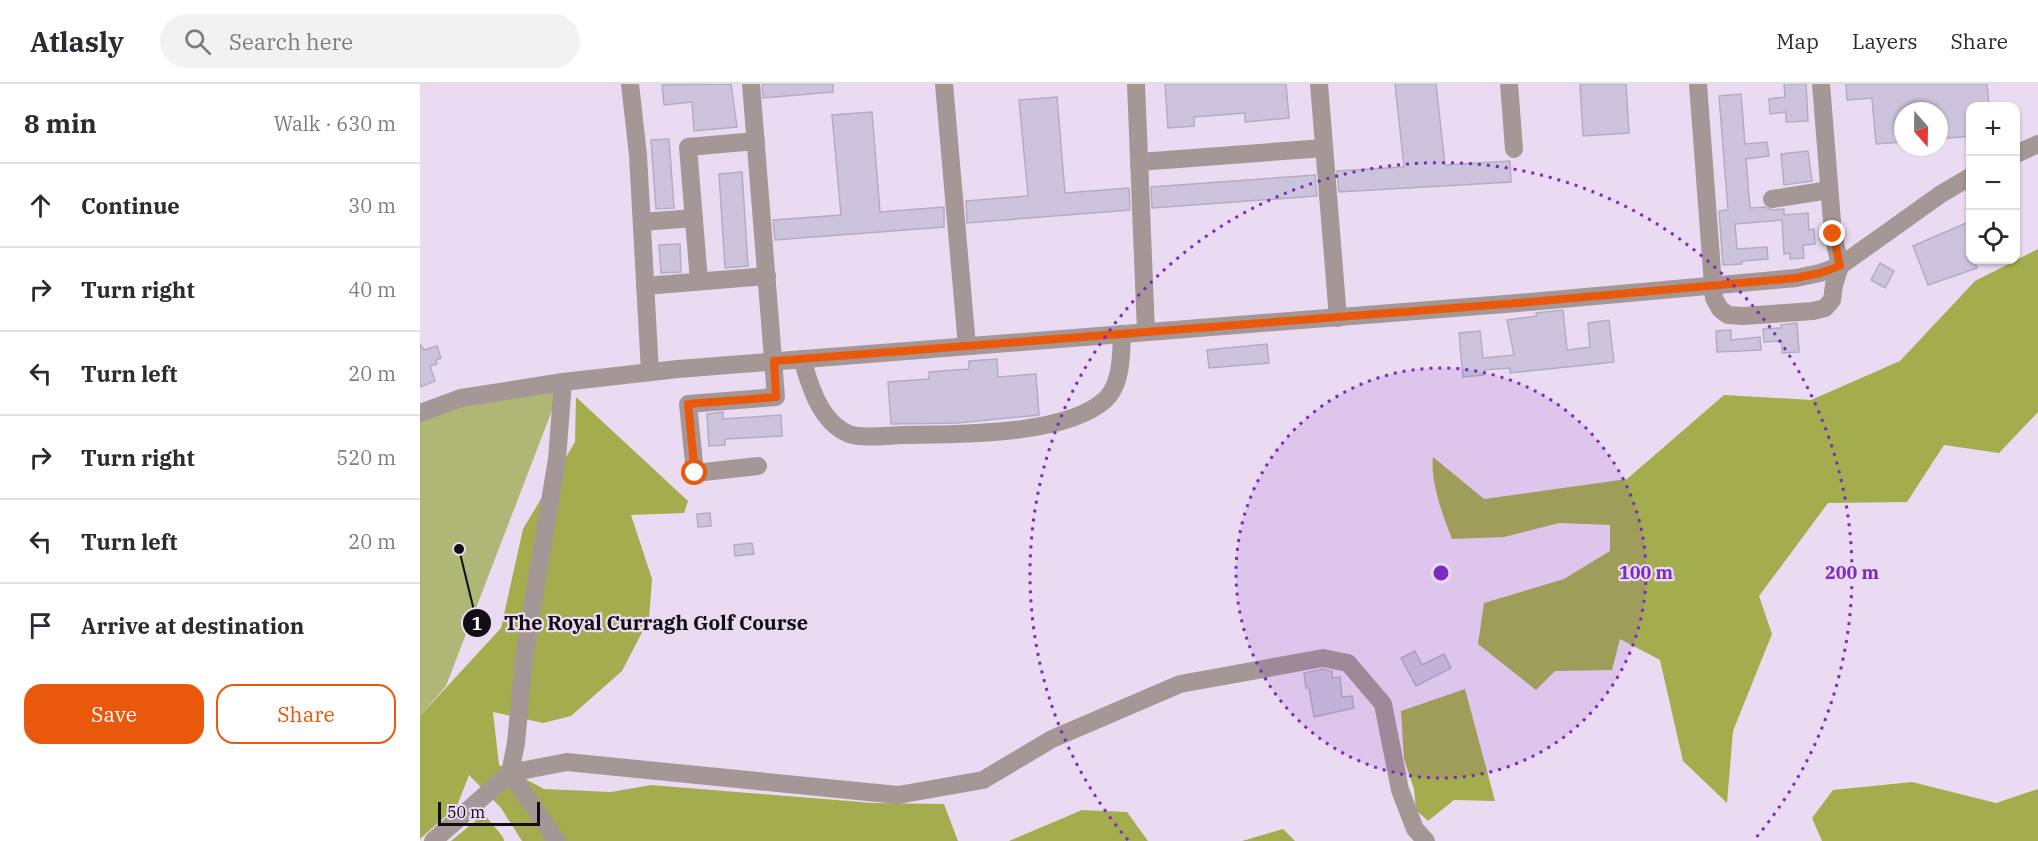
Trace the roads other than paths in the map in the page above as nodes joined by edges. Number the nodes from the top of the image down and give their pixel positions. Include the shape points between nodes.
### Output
1 (630, 84) edge
2 (751, 84) edge
3 (944, 84) edge
4 (1136, 84) edge
5 (1319, 84) edge
6 (1509, 84) edge
7 (1698, 84) edge
8 (1821, 84) edge
9 (756, 141) junction
10 (2038, 144) edge
11 (1324, 148) junction
12 (1514, 149) dead end
13 (2020, 152) edge
14 (1140, 162) junction
15 (1966, 180) edge
16 (1829, 190) junction
17 (1772, 199) dead end
18 (694, 218) junction
19 (642, 222) junction
20 (1840, 266) junction
21 (767, 276) junction
22 (699, 281) junction
23 (645, 286) junction
24 (1712, 286) junction
25 (1338, 318) junction
26 (1146, 332) junction
27 (1122, 334) junction
28 (967, 346) junction
29 (802, 359) junction
30 (774, 361) junction
31 (650, 372) junction
32 (563, 382) junction
33 (420, 412) edge
34 (758, 466) dead end
35 (510, 773) junction
36 (433, 841) edge
37 (557, 841) edge
38 (1426, 841) edge

1 - 19 street
2 - 9 street
3 - 28 street
4 - 14 street
5 - 11 street
6 - 12 street
7 - 24 street
8 - 16 street
9 - 18 street via 688,147
9 - 21 street
10 - 13 street
11 - 14 street
11 - 25 street
14 - 26 street
15 - 20 street
16 - 17 street
16 - 20 street
18 - 19 street
18 - 22 street
19 - 23 street
20 - 24 street via 1796,278
20 - 24 street via 1832,300 1825,308 1813,311 1728,315 1719,309
21 - 22 street
21 - 30 street
22 - 23 street
23 - 31 street
24 - 25 street
25 - 26 street
26 - 27 street
27 - 28 street
27 - 29 street via 1120,367 1108,397 1077,417 1010,431 849,434 821,408
28 - 29 street
29 - 30 street
30 - 31 street
30 - 34 street via 776,397 688,404 695,473
31 - 32 street
32 - 33 street via 460,398
32 - 35 street via 557,459 524,658
35 - 36 street
35 - 37 street
35 - 38 street via 567,762 898,795 983,780 1052,739 1180,684 1323,658 1348,663 1383,704 1400,790 1415,829

